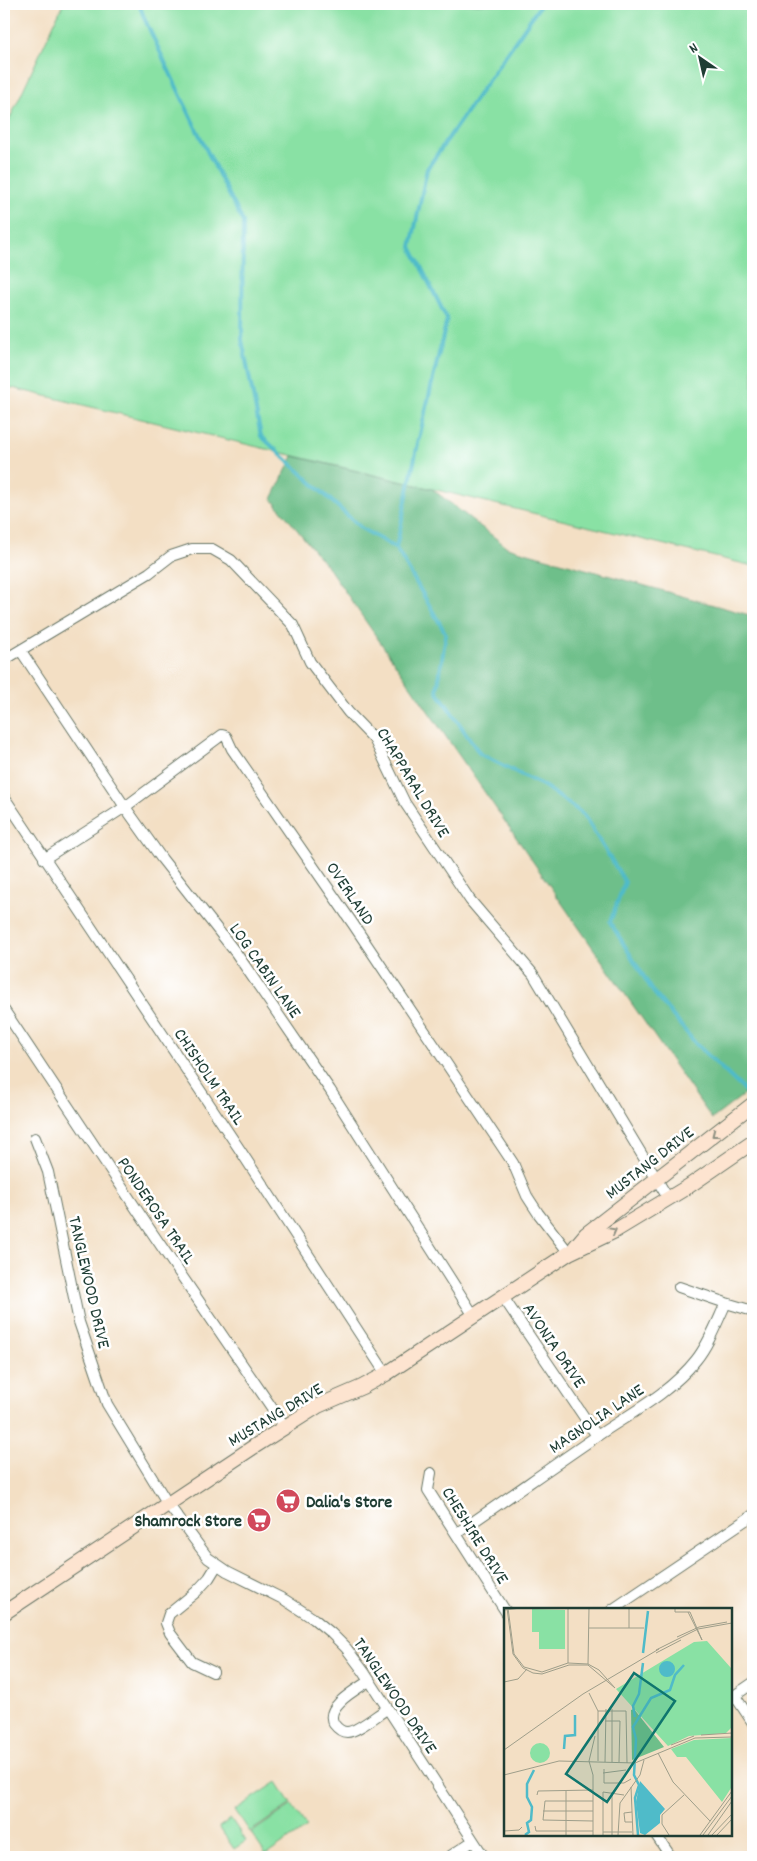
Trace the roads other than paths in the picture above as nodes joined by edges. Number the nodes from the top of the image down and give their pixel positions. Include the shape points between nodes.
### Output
1 (21, 651) junction
2 (4, 660) edge
3 (4, 797) edge
4 (125, 807) junction
5 (44, 859) junction
6 (4, 1010) edge
7 (753, 1104) edge
8 (35, 1138) dead end
9 (753, 1142) edge
10 (656, 1181) junction
11 (668, 1198) junction
12 (569, 1253) junction
13 (679, 1287) dead end
14 (503, 1297) junction
15 (726, 1303) junction
16 (753, 1311) edge
17 (474, 1316) junction
18 (386, 1374) junction
19 (285, 1427) junction
20 (597, 1436) junction
21 (432, 1473) dead end
22 (168, 1504) junction
23 (753, 1515) edge
24 (457, 1533) junction
25 (217, 1565) junction
26 (615, 1608) edge
27 (504, 1609) edge
28 (4, 1613) edge
29 (213, 1672) dead end
30 (369, 1681) junction
31 (753, 1683) edge
32 (733, 1697) edge
33 (387, 1709) junction
34 (753, 1724) edge
35 (657, 1836) edge
36 (473, 1841) junction
37 (449, 1857) edge
38 (484, 1857) edge
39 (671, 1857) edge

1 - 2 street, CHAPPARAL DRIVE
1 - 4 street, LOG CABIN LANE
1 - 10 street, CHAPPARAL DRIVE via 149,573 171,556 192,549 212,549 231,560 293,625 310,662 374,740 405,803 470,900 533,974
3 - 5 street, CHISHOLM TRAIL
4 - 5 street, OVERLAND
4 - 12 street, OVERLAND via 222,735 226,736 513,1163 538,1213
4 - 17 street, LOG CABIN LANE via 236,953 324,1082
5 - 18 street, CHISHOLM TRAIL
6 - 19 street, PONDEROSA TRAIL
7 -> 10 main road, MUSTANG DRIVE
8 - 22 street, TANGLEWOOD DRIVE via 48,1172 79,1322 107,1404
9 - 11 main road, MUSTANG DRIVE
10 - 11 street, CHAPPARAL DRIVE
10 - 12 main road, MUSTANG DRIVE via 586,1234
12 -> 11 main road, MUSTANG DRIVE via 613,1232
12 - 14 main road, MUSTANG DRIVE
13 - 15 street
14 - 17 main road, MUSTANG DRIVE
14 - 20 street, AVONIA DRIVE
15 - 16 street
15 - 20 street, MAGNOLIA LANE via 706,1344 684,1374 650,1402
17 - 18 main road, MUSTANG DRIVE
18 - 19 main road, MUSTANG DRIVE via 318,1406
19 - 22 main road, MUSTANG DRIVE
20 - 24 street, MAGNOLIA LANE
21 - 24 street, CHESHIRE DRIVE via 428,1490
22 - 25 street, TANGLEWOOD DRIVE via 208,1558
22 - 28 main road, MUSTANG DRIVE
23 - 26 street
24 - 27 street, CHESHIRE DRIVE
25 - 29 street via 196,1592 169,1614 166,1623 192,1662
25 - 30 street, TANGLEWOOD DRIVE via 285,1600 332,1632
30 - 33 street, TANGLEWOOD DRIVE
30 - 33 street via 341,1701 332,1711 332,1721 338,1729 347,1732
31 - 32 street
32 - 34 street
33 - 36 street, TANGLEWOOD DRIVE
35 - 39 street
36 - 37 street
36 - 38 street, TANGLEWOOD DRIVE

